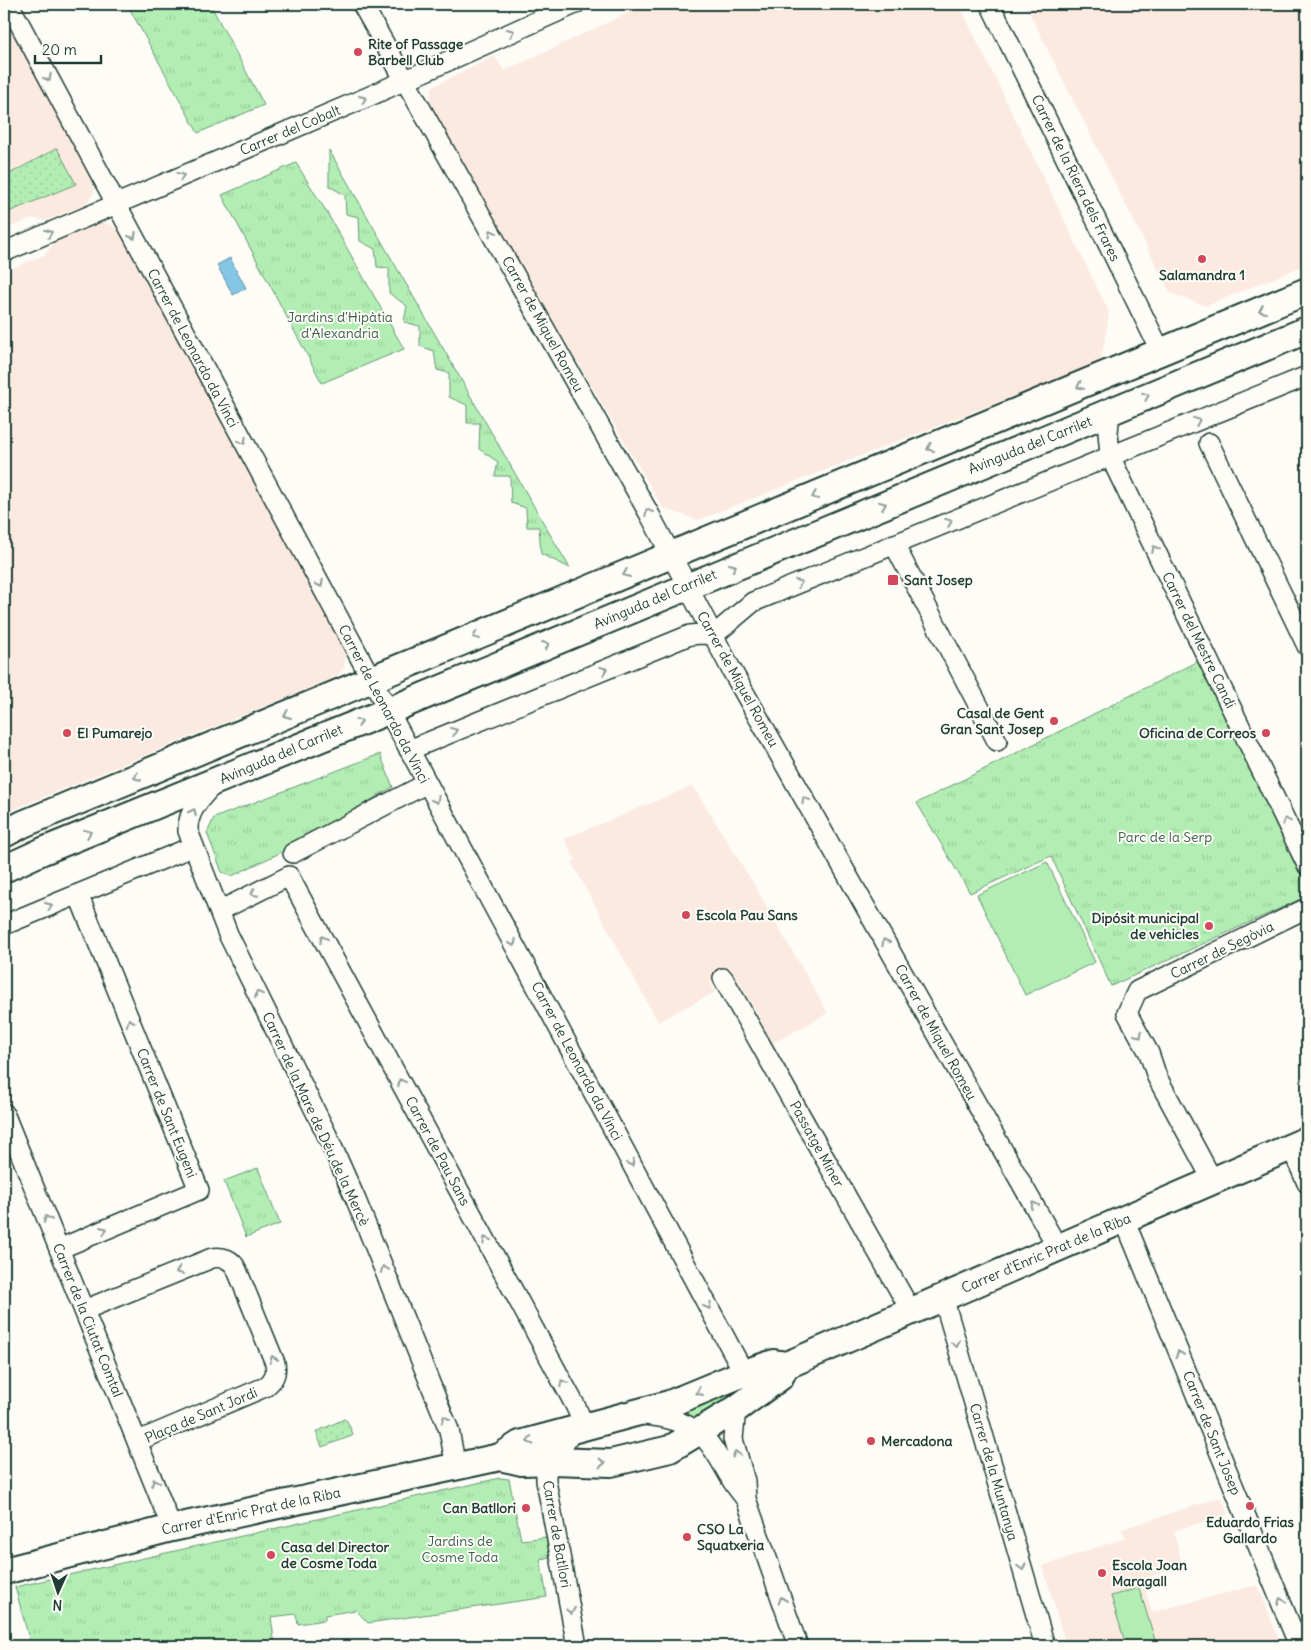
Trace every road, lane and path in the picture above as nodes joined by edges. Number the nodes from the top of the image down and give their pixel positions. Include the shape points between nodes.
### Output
1 (8, 4) edge
2 (362, 4) edge
3 (575, 4) edge
4 (990, 4) edge
5 (406, 80) junction
6 (116, 204) junction
7 (4, 252) edge
8 (1307, 291) edge
9 (1307, 330) edge
10 (1161, 352) junction
11 (1307, 376) edge
12 (1110, 411) junction
13 (1209, 444) dead end
14 (1110, 456) junction
15 (894, 544) junction
16 (671, 555) junction
17 (688, 586) junction
18 (714, 635) junction
19 (1307, 646) edge
20 (371, 680) junction
21 (388, 710) junction
22 (997, 741) dead end
23 (409, 750) junction
24 (217, 781) junction
25 (418, 788) dead end
26 (10, 830) edge
27 (1302, 840) edge
28 (194, 846) junction
29 (294, 853) dead end
30 (1307, 865) edge
31 (4, 869) edge
32 (78, 894) junction
33 (1307, 908) edge
34 (219, 912) junction
35 (4, 925) edge
36 (723, 978) dead end
37 (4, 1113) edge
38 (1299, 1144) edge
39 (1213, 1181) junction
40 (1307, 1183) edge
41 (1124, 1219) junction
42 (1058, 1248) junction
43 (59, 1249) junction
44 (943, 1297) junction
45 (84, 1310) junction
46 (911, 1311) junction
47 (783, 1371) junction
48 (744, 1373) junction
49 (736, 1409) junction
50 (628, 1415) junction
51 (579, 1428) junction
52 (698, 1431) junction
53 (138, 1442) junction
54 (500, 1457) junction
55 (553, 1461) junction
56 (456, 1467) junction
57 (746, 1499) junction
58 (172, 1528) junction
59 (4, 1571) edge
60 (577, 1646) edge
61 (798, 1646) edge
62 (1045, 1646) edge
63 (1299, 1646) edge

1 -> 6 street, Carrer de Leonardo da Vinci
2 - 5 street, Carrer de Miquel Romeu
5 -> 3 street, Carrer del Cobalt
4 - 10 street, Carrer de la Riera dels Frares
6 -> 5 street, Carrer del Cobalt
16 -> 5 street, Carrer de Miquel Romeu
7 -> 6 street, Carrer del Cobalt
6 -> 20 street, Carrer de Leonardo da Vinci
8 -> 10 main road
12 -> 9 main road, Avinguda del Carrilet
10 -> 16 main road
14 -> 11 street
12 - 14 street, Carrer del Mestre Candi
17 -> 12 main road, Avinguda del Carrilet
13 - 19 street
15 -> 14 street
27 -> 14 street, Carrer del Mestre Candi
18 -> 15 street via 753,602
15 - 22 street
16 - 17 street, Carrer de Miquel Romeu
16 -> 20 main road
17 - 18 street, Carrer de Miquel Romeu
21 -> 17 main road, Avinguda del Carrilet
23 -> 18 street via 690,635
42 -> 18 street, Carrer de Miquel Romeu
20 - 21 street, Carrer de Leonardo da Vinci
20 -> 26 main road
21 - 23 street, Carrer de Leonardo da Vinci
24 -> 21 main road, Avinguda del Carrilet
23 -> 48 street, Carrer de Leonardo da Vinci
28 -> 24 street, Carrer de la Mare de Déu de la Mercè via 188,823 202,796
31 -> 24 main road, Avinguda del Carrilet
25 - 29 street
27 - 30 street, Carrer del Mestre Candi
28 - 32 street
28 - 34 street, Carrer de la Mare de Déu de la Mercè
35 -> 32 street
43 -> 32 street, Carrer de Sant Eugeni via 199,1190
33 -> 39 street, Carrer de Segòvia via 1137,991 1127,1013
51 -> 34 street, Carrer de Pau Sans via 566,1387 289,876
56 -> 34 street, Carrer de la Mare de Déu de la Mercè via 449,1430 356,1200
36 - 46 street, Passatge Miner
43 -> 37 street, Carrer de la Ciutat Comtal
38 - 39 main road, Carrer d'Enric Prat de la Riba
38 - 40 street
39 - 41 main road, Carrer d'Enric Prat de la Riba
41 - 42 main road, Carrer d'Enric Prat de la Riba
63 -> 41 street, Carrer de Sant Josep
42 - 44 main road, Carrer d'Enric Prat de la Riba
43 - 45 street, Carrer de la Ciutat Comtal
44 - 46 main road, Carrer d'Enric Prat de la Riba
44 -> 62 street, Carrer de la Muntanya
45 - 53 street, Carrer de la Ciutat Comtal
53 -> 45 street, Plaça de Sant Jordi via 265,1387 274,1378 275,1363 238,1270 232,1261 212,1258
46 - 47 main road, Carrer d'Enric Prat de la Riba
47 - 48 main road, Carrer d'Enric Prat de la Riba via 774,1362
47 - 49 main road, Carrer d'Enric Prat de la Riba
48 -> 50 main road, Carrer d'Enric Prat de la Riba via 669,1404
49 - 52 main road, Carrer d'Enric Prat de la Riba
57 -> 49 street via 746,1481 733,1439
50 - 51 main road, Carrer d'Enric Prat de la Riba
50 - 52 street via 655,1416
51 -> 54 main road, Carrer d'Enric Prat de la Riba via 520,1444
51 - 55 street, Carrer de Batllori
55 -> 52 main road, Carrer d'Enric Prat de la Riba via 612,1463 670,1449
52 - 57 street
58 -> 53 street, Carrer de la Ciutat Comtal
54 - 55 main road, Carrer d'Enric Prat de la Riba via 522,1462
54 - 56 main road, Carrer d'Enric Prat de la Riba
55 -> 60 street, Carrer de Batllori via 546,1472 546,1481
56 - 58 main road, Carrer d'Enric Prat de la Riba
61 -> 57 street
58 - 59 main road, Carrer d'Enric Prat de la Riba

